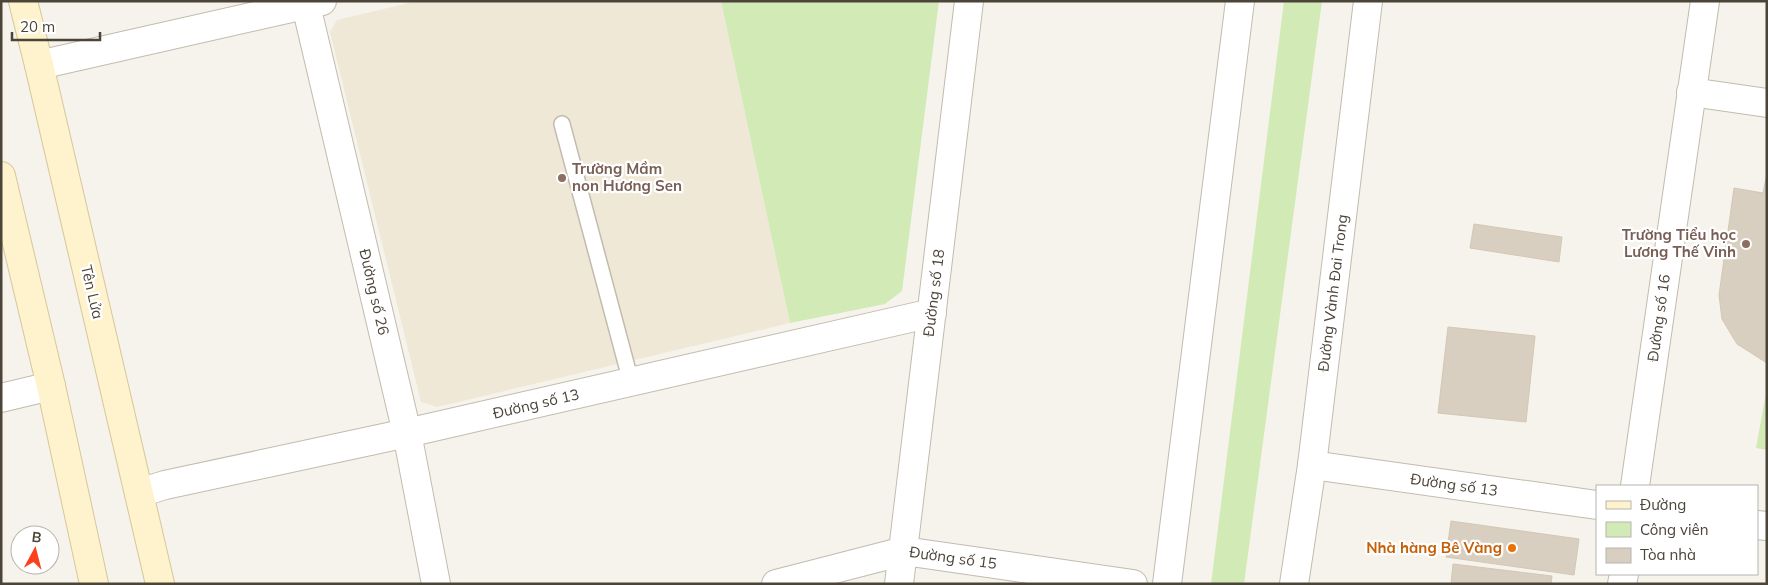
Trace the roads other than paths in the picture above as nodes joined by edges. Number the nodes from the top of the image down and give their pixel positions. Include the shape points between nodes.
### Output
1 (23, 1) edge
2 (969, 1) edge
3 (1240, 1) edge
4 (1368, 1) edge
5 (1705, 1) edge
6 (311, 2) edge
7 (39, 65) junction
8 (1691, 92) junction
9 (1767, 103) edge
10 (562, 124) dead end
11 (1, 176) edge
12 (932, 313) junction
13 (631, 382) junction
14 (51, 386) junction
15 (1, 398) edge
16 (408, 433) junction
17 (1312, 465) junction
18 (1635, 485) edge
19 (139, 492) junction
20 (1596, 505) edge
21 (904, 551) junction
22 (94, 584) edge
23 (160, 584) edge
24 (436, 584) edge
25 (776, 584) edge
26 (899, 584) edge
27 (1134, 584) edge
28 (1167, 584) edge
29 (1294, 584) edge

1 - 7 main road, Tên Lửa
2 - 12 street, Đường số 18
3 - 28 street
4 - 17 street, Đường Vành Đai Trong
5 - 8 street, Đường số 16
6 - 7 street
6 - 16 street, Đường số 26
7 - 19 main road, Tên Lửa
8 - 9 street
8 - 18 street, Đường số 16
10 - 13 lane
11 - 14 main road
12 - 13 street, Đường số 13
12 - 21 street, Đường số 18
13 - 16 street, Đường số 13
14 - 15 street
14 - 22 main road
16 - 19 street, Đường số 13
16 - 24 street, Đường số 26
17 - 20 street, Đường số 13
17 - 29 street, Đường Vành Đai Trong
19 - 23 main road, Tên Lửa
21 - 25 street, Đường số 15
21 - 26 street, Đường số 18
21 - 27 street, Đường số 15

